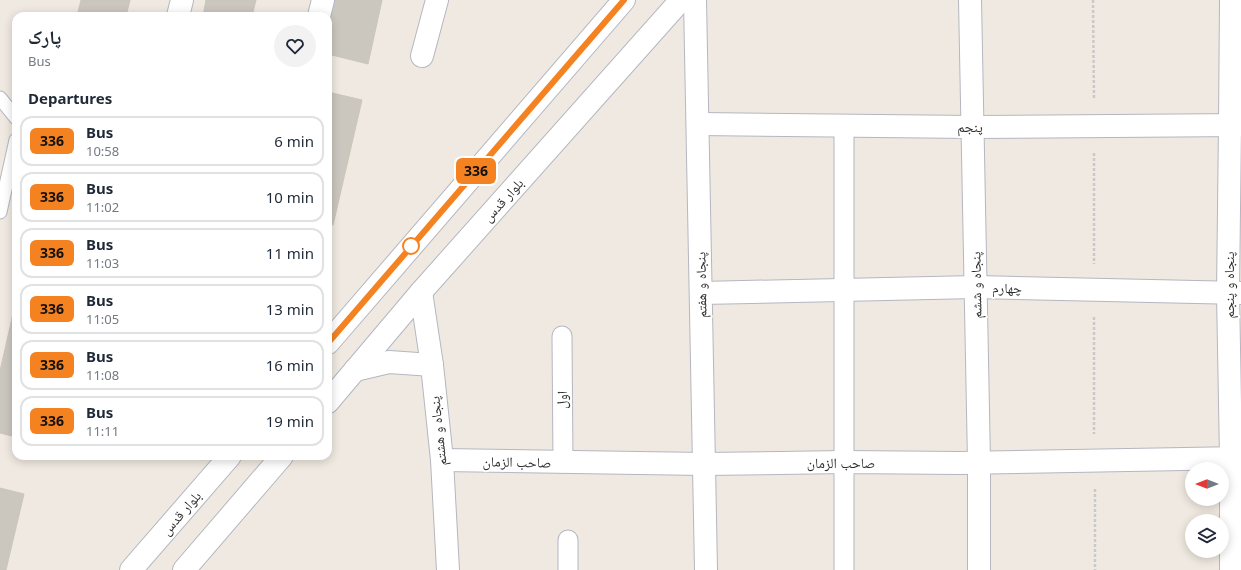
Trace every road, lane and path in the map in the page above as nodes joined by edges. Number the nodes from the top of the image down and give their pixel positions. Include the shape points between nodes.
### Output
1 (182, 0) edge
2 (323, 0) edge
3 (437, 0) edge
4 (624, 0) edge
5 (681, 0) edge
6 (695, 0) edge
7 (970, 0) edge
8 (1231, 0) edge
9 (179, 12) edge
10 (320, 12) edge
11 (422, 56) dead end
12 (0, 98) edge
13 (12, 113) edge
14 (698, 124) junction
15 (844, 126) junction
16 (1236, 126) edge
17 (972, 127) junction
18 (12, 158) edge
19 (0, 212) edge
20 (976, 287) junction
21 (844, 290) junction
22 (421, 292) junction
23 (1234, 293) edge
24 (701, 294) junction
25 (562, 336) dead end
26 (332, 337) edge
27 (432, 365) junction
28 (355, 370) junction
29 (332, 397) edge
30 (1236, 458) edge
31 (227, 460) edge
32 (279, 460) edge
33 (442, 460) junction
34 (845, 462) junction
35 (980, 462) junction
36 (562, 463) junction
37 (704, 464) junction
38 (568, 540) dead end
39 (131, 570) edge
40 (184, 570) edge
41 (448, 570) edge
42 (568, 570) edge
43 (706, 570) edge
44 (844, 570) edge
45 (979, 570) edge
46 (1231, 570) edge

1 - 9 street
2 - 10 street
3 - 11 street
4 - 26 street
5 - 22 street, بلوار قدس
6 - 14 street, پنجاه و هفتم
7 - 17 street, پنجاه و ششم
8 - 16 street, پنجاه و پنجم
12 - 13 lane
14 - 15 street, پنجم
14 - 24 street, پنجاه و هفتم
15 - 17 street, پنجم
15 - 21 street
16 - 17 street, پنجم
16 - 23 street, پنجاه و پنجم
17 - 20 street, پنجاه و ششم
18 - 19 lane
20 - 21 street, چهارم
20 - 23 street, چهارم
20 - 35 street, پنجاه و ششم
21 - 24 street, چهارم
21 - 34 street
22 - 27 street, پنجاه و هشتم
22 - 28 street, بلوار قدس
23 - 30 street, پنجاه و پنجم
24 - 37 street, پنجاه و هفتم
25 - 36 street, اول
27 - 28 street via 389,362
27 - 33 street, پنجاه و هشتم
28 - 29 street, بلوار قدس
30 - 35 street, صاحب الزمان
30 - 46 street, پنجاه و پنجم
31 - 39 street, بلوار قدس
32 - 40 street
33 - 36 street, صاحب الزمان
33 - 41 street, پنجاه و هشتم
34 - 35 street, صاحب الزمان
34 - 37 street, صاحب الزمان
34 - 44 street
35 - 45 street, پنجاه و ششم
36 - 37 street, صاحب الزمان
37 - 43 street, پنجاه و هفتم
38 - 42 street

